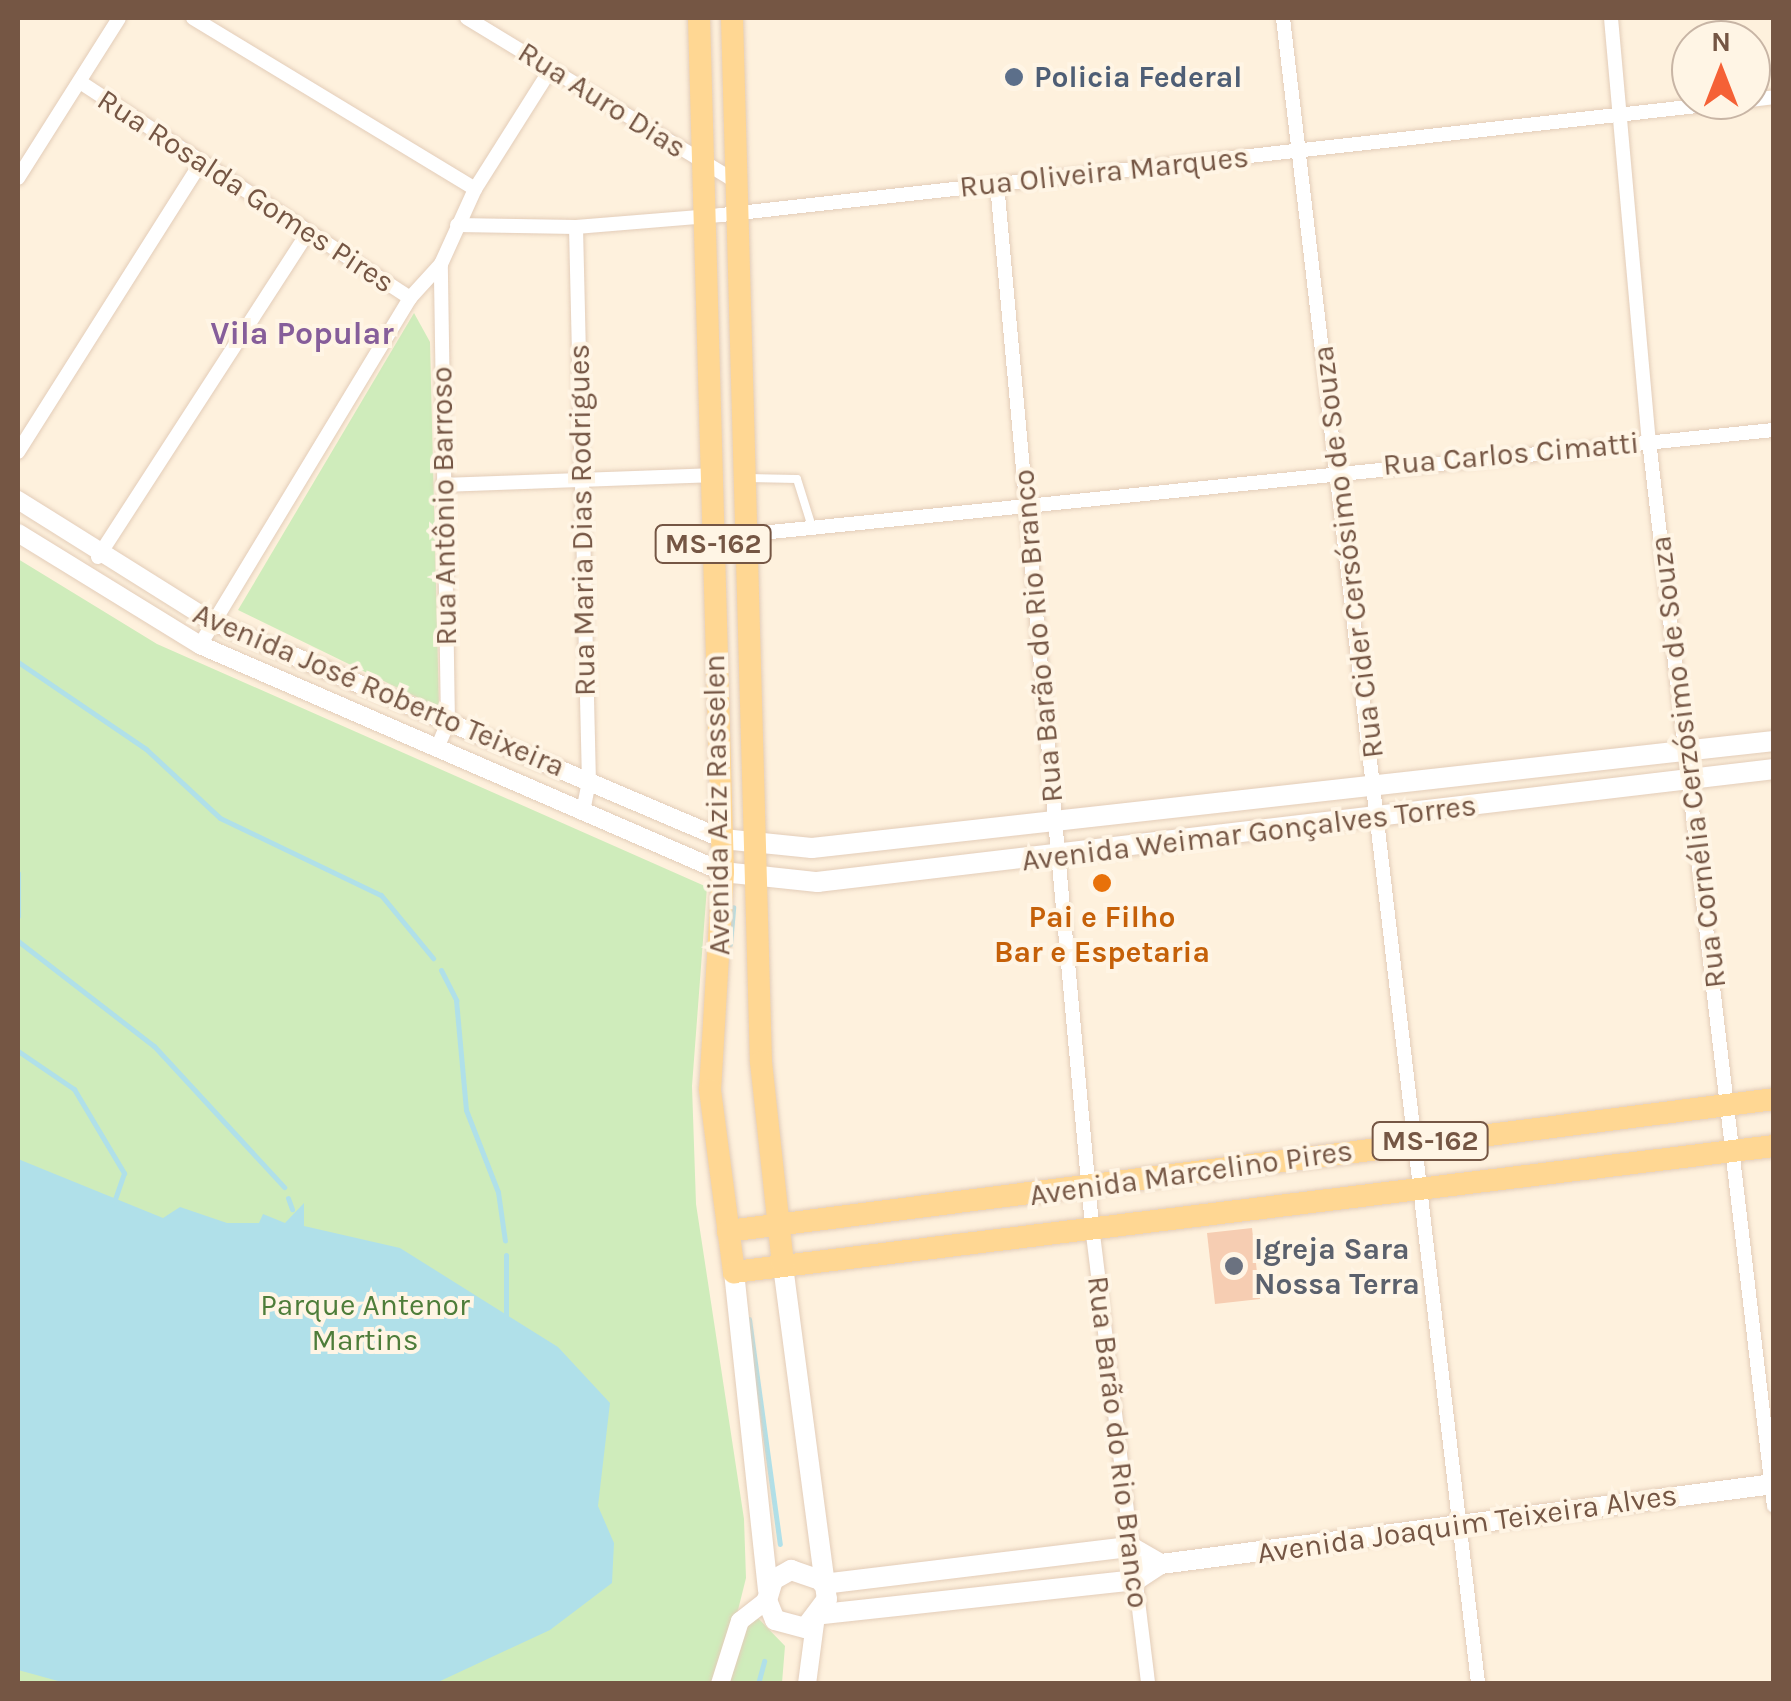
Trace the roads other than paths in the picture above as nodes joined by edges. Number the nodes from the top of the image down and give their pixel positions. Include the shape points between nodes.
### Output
1 (119, 18) edge
2 (193, 18) edge
3 (467, 18) edge
4 (698, 18) edge
5 (732, 18) edge
6 (1283, 18) edge
7 (1610, 18) edge
8 (550, 69) junction
9 (83, 84) junction
10 (1671, 109) edge
11 (1621, 114) junction
12 (1297, 151) junction
13 (702, 162) junction
14 (201, 163) junction
15 (18, 178) edge
16 (737, 182) junction
17 (996, 184) junction
18 (476, 188) junction
19 (720, 214) junction
20 (457, 226) junction
21 (576, 227) junction
22 (308, 232) junction
23 (440, 264) junction
24 (410, 298) junction
25 (1774, 430) edge
26 (1650, 442) junction
27 (18, 452) edge
28 (1340, 470) junction
29 (710, 475) junction
30 (742, 479) junction
31 (579, 484) junction
32 (442, 485) junction
33 (18, 500) edge
34 (1026, 504) junction
35 (812, 528) junction
36 (18, 532) edge
37 (744, 536) junction
38 (712, 538) junction
39 (98, 556) junction
40 (211, 621) junction
41 (200, 645) junction
42 (448, 723) junction
43 (1774, 741) edge
44 (438, 746) junction
45 (1685, 752) junction
46 (1774, 770) edge
47 (1689, 780) junction
48 (589, 781) junction
49 (1376, 787) junction
50 (583, 811) junction
51 (1379, 816) junction
52 (1055, 824) junction
53 (722, 839) junction
54 (758, 845) junction
55 (1058, 857) junction
56 (724, 872) junction
57 (759, 880) junction
58 (1774, 1100) edge
59 (1730, 1105) junction
60 (1417, 1142) junction
61 (1774, 1146) edge
62 (1734, 1151) junction
63 (1088, 1187) junction
64 (1422, 1188) junction
65 (778, 1224) junction
66 (1092, 1226) junction
67 (728, 1231) junction
68 (783, 1266) junction
69 (734, 1272) junction
70 (1772, 1484) edge
71 (1774, 1506) edge
72 (1460, 1524) junction
73 (1131, 1547) junction
74 (1095, 1552) junction
75 (1161, 1564) junction
76 (1136, 1580) junction
77 (821, 1582) junction
78 (1100, 1583) junction
79 (767, 1595) junction
80 (819, 1618) junction
81 (720, 1684) edge
82 (807, 1684) edge
83 (1148, 1684) edge
84 (1478, 1684) edge

1 - 9 street
2 - 18 street
3 - 8 street, Rua Auro Dias
4 - 13 main road, Avenida Aziz Rasselen / MS-162
5 - 16 main road, Avenida Aziz Rasselen / MS-162
6 - 12 street, Rua Cider Cersósimo de Souza
7 - 11 street, Rua Cornélia Cerzósimo de Souza
8 - 13 street, Rua Auro Dias
8 - 18 street
9 - 14 street, Rua Rosalda Gomes Pires
9 - 15 street
10 - 11 street, Rua Oliveira Marques
11 - 12 street, Rua Oliveira Marques
11 - 26 street, Rua Cornélia Cerzósimo de Souza
12 - 17 street, Rua Oliveira Marques
12 - 28 street, Rua Cider Cersósimo de Souza
13 - 16 street, Rua Auro Dias
13 - 19 main road, Avenida Aziz Rasselen / MS-162
14 - 22 street, Rua Rosalda Gomes Pires
14 - 27 street
16 - 19 main road, Avenida Aziz Rasselen / MS-162
17 - 19 street, Rua Oliveira Marques
17 - 34 street, Rua Barão do Rio Branco
18 - 20 street
19 - 21 street, Rua Oliveira Marques
19 - 29 main road, Avenida Aziz Rasselen / MS-162
19 - 30 main road, Avenida Aziz Rasselen / MS-162
20 - 21 street, Rua Oliveira Marques
20 - 23 street
21 - 31 street, Rua Maria Dias Rodrigues
22 - 24 street, Rua Rosalda Gomes Pires
22 - 39 street
23 - 24 street
23 - 32 street, Rua Antônio Barroso
24 - 40 street
25 - 26 street, Rua Carlos Cimatti
26 - 28 street, Rua Carlos Cimatti
26 - 45 street, Rua Cornélia Cerzósimo de Souza
28 - 34 street, Rua Carlos Cimatti
28 - 49 street, Rua Cider Cersósimo de Souza
29 - 31 street
29 - 38 main road, Avenida Aziz Rasselen / MS-162
30 - 35 lane via 797,479
30 - 37 main road, Avenida Aziz Rasselen / MS-162
31 - 32 street
31 - 48 street, Rua Maria Dias Rodrigues
32 - 42 street, Rua Antônio Barroso
33 - 39 street, Avenida José Roberto Teixeira
34 - 35 street, Rua Carlos Cimatti
34 - 52 street, Rua Barão do Rio Branco
35 - 37 street, Rua Carlos Cimatti
36 - 41 street, Avenida José Roberto Teixeira
37 - 38 street, Rua Carlos Cimatti
37 - 54 main road, Avenida Aziz Rasselen / MS-162
38 - 53 main road, Avenida Aziz Rasselen / MS-162
39 - 40 street, Avenida José Roberto Teixeira
40 - 41 street
40 - 42 street, Avenida José Roberto Teixeira
41 - 44 street, Avenida José Roberto Teixeira
42 - 44 street, Rua Antônio Barroso
42 - 48 street, Avenida José Roberto Teixeira
43 - 45 main road, Avenida Weimar Gonçalves Torres
44 - 50 street, Avenida José Roberto Teixeira
45 - 47 street, Rua Cornélia Cerzósimo de Souza
45 - 49 main road, Avenida Weimar Gonçalves Torres
46 - 47 main road, Avenida Weimar Gonçalves Torres
47 - 51 main road, Avenida Weimar Gonçalves Torres
47 - 59 street, Rua Cornélia Cerzósimo de Souza
48 - 50 street, Rua Maria Dias Rodrigues
48 - 53 street, Avenida José Roberto Teixeira
49 - 51 street, Rua Cider Cersósimo de Souza
49 - 52 main road, Avenida Weimar Gonçalves Torres
50 - 56 street, Avenida José Roberto Teixeira
51 - 55 main road, Avenida Weimar Gonçalves Torres
51 - 60 street, Rua Cider Cersósimo de Souza
52 - 54 main road, Avenida Weimar Gonçalves Torres via 812,848
52 - 55 street, Rua Barão do Rio Branco
53 - 54 main road, Avenida José Roberto Teixeira
53 - 56 main road, Avenida Aziz Rasselen / MS-162
54 - 57 main road, Avenida Aziz Rasselen / MS-162
55 - 57 main road, Avenida Weimar Gonçalves Torres via 817,882
55 - 63 street, Rua Barão do Rio Branco
56 - 57 main road, Avenida Weimar Gonçalves Torres
56 - 67 main road, Avenida Aziz Rasselen / MS-162 via 710,1090
57 - 65 main road, Avenida Aziz Rasselen / MS-162 via 761,1062
58 - 59 main road, Avenida Marcelino Pires / MS-162
59 - 60 main road, Avenida Marcelino Pires / MS-162
59 - 62 street, Rua Cornélia Cerzósimo de Souza
60 - 63 main road, Avenida Marcelino Pires / MS-162
60 - 64 street, Rua Cider Cersósimo de Souza
61 - 62 main road, Avenida Marcelino Pires / MS-162
62 - 64 main road, Avenida Marcelino Pires / MS-162
62 - 70 street, Rua Cornélia Cerzósimo de Souza
63 - 65 main road, Avenida Marcelino Pires / MS-162
63 - 66 street, Rua Barão do Rio Branco
64 - 66 main road, Avenida Marcelino Pires / MS-162
64 - 72 street, Rua Cider Cersósimo de Souza
65 - 67 main road, Avenida Marcelino Pires / MS-162
65 - 68 main road, Avenida Aziz Rasselen / MS-162
66 - 68 main road, Avenida Marcelino Pires / MS-162
66 - 73 street, Rua Barão do Rio Branco
67 - 69 main road, Avenida Aziz Rasselen / MS-162
68 - 69 main road, Avenida Marcelino Pires / MS-162
68 - 77 main road, Avenida Aziz Rasselen
69 - 79 main road, Avenida Aziz Rasselen
70 - 71 street, Rua Cornélia Cerzósimo de Souza
70 - 72 main road, Avenida Joaquim Teixeira Alves
72 - 75 main road, Avenida Joaquim Teixeira Alves
72 - 84 street, Rua Cider Cersósimo de Souza
73 - 74 main road
73 - 75 main road
73 - 76 street, Rua Barão do Rio Branco
74 - 77 main road
74 - 78 main road
75 - 76 main road, Avenida Joaquim Teixeira Alves
76 - 78 main road
76 - 83 street, Rua Barão do Rio Branco
77 - 79 main road via 791,1570
77 - 80 main road, Avenida Aziz Rasselen
78 - 80 main road
79 - 80 main road via 784,1627
79 - 81 street via 740,1620
80 - 82 street

